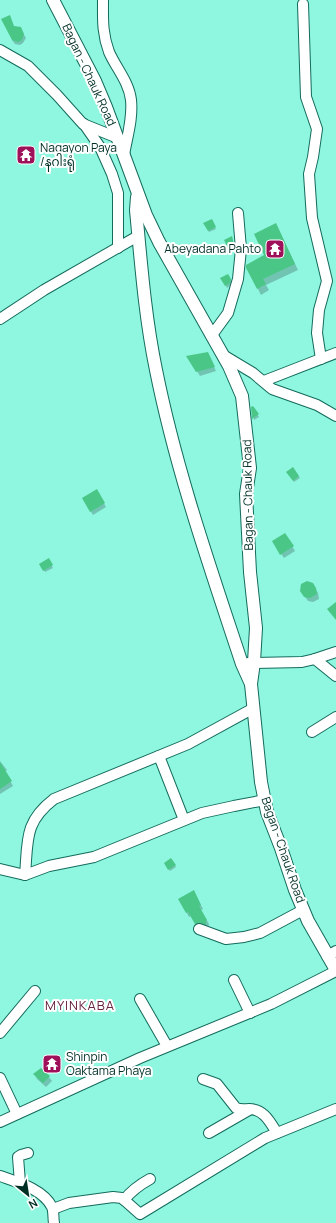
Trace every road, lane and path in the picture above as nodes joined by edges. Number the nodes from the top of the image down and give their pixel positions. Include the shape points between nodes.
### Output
1 (53, 0) edge
2 (103, 0) edge
3 (303, 4) dead end
4 (0, 50) edge
5 (83, 124) junction
6 (118, 138) junction
7 (124, 155) junction
8 (137, 190) junction
9 (238, 213) dead end
10 (138, 236) junction
11 (118, 248) junction
12 (0, 319) edge
13 (212, 335) junction
14 (336, 353) edge
15 (223, 355) junction
16 (321, 359) junction
17 (264, 381) junction
18 (336, 416) edge
19 (336, 652) edge
20 (315, 659) junction
21 (248, 663) junction
22 (336, 676) edge
23 (254, 708) junction
24 (336, 717) edge
25 (312, 732) dead end
26 (160, 756) junction
27 (265, 800) junction
28 (184, 820) junction
29 (0, 869) edge
30 (25, 875) junction
31 (303, 910) junction
32 (199, 929) dead end
33 (332, 953) edge
34 (336, 970) edge
35 (234, 980) dead end
36 (35, 991) dead end
37 (140, 998) dead end
38 (250, 1013) junction
39 (0, 1033) edge
40 (167, 1046) junction
41 (0, 1078) edge
42 (203, 1079) dead end
43 (250, 1109) junction
44 (336, 1109) edge
45 (17, 1114) junction
46 (0, 1122) edge
47 (209, 1133) dead end
48 (278, 1133) junction
49 (28, 1153) dead end
50 (0, 1176) edge
51 (150, 1179) dead end
52 (20, 1183) junction
53 (124, 1200) junction
54 (53, 1209) junction
55 (142, 1219) edge
56 (54, 1223) edge

1 - 6 main road, Bagan - Chauk Road via 95,81
2 - 7 street via 102,29 131,98 132,117
3 - 16 street via 306,97 317,129 309,174 312,218 327,281 319,310 317,333
4 - 5 street via 28,66
5 - 6 street
5 - 11 street via 100,147 118,192
6 - 7 main road, Bagan - Chauk Road
7 - 8 main road, Bagan - Chauk Road
8 - 10 main road, Bagan - Chauk Road
8 - 13 main road, Bagan - Chauk Road via 159,242
9 - 13 street via 241,249 238,279 228,313
10 - 11 street
10 - 21 main road, Bagan - Chauk Road via 156,369 170,431 199,535
11 - 12 street via 44,290
13 - 15 main road, Bagan - Chauk Road
14 - 16 street
15 - 17 street
15 - 21 main road, Bagan - Chauk Road via 242,396 248,441 250,468 246,494 256,628
16 - 17 street
17 - 18 street via 272,389 317,405
19 - 20 street
20 - 21 street via 302,662
20 - 22 street
21 - 23 main road, Bagan - Chauk Road
23 - 26 street via 188,744
23 - 27 main road, Bagan - Chauk Road
24 - 25 street
26 - 28 street
26 - 30 street via 54,799 42,808 28,834
27 - 28 street
27 - 31 main road, Bagan - Chauk Road
28 - 30 street via 94,857 49,866
29 - 30 street
31 - 32 street via 260,932 244,937 226,940
31 - 33 main road, Bagan - Chauk Road via 308,921
33 - 34 main road, Bagan - Chauk Road
34 - 38 street
35 - 38 street
36 - 39 street
37 - 40 street
38 - 40 street
40 - 45 street
41 - 45 street
42 - 43 street via 217,1084 236,1108
43 - 47 street
43 - 48 street via 260,1111 266,1116
44 - 48 street
45 - 46 street
48 - 55 street via 225,1162
49 - 52 street via 20,1154 18,1158
50 - 52 street
51 - 53 street via 132,1190
52 - 54 street via 45,1198
53 - 54 street via 113,1197 69,1203
53 - 55 street
54 - 56 street

